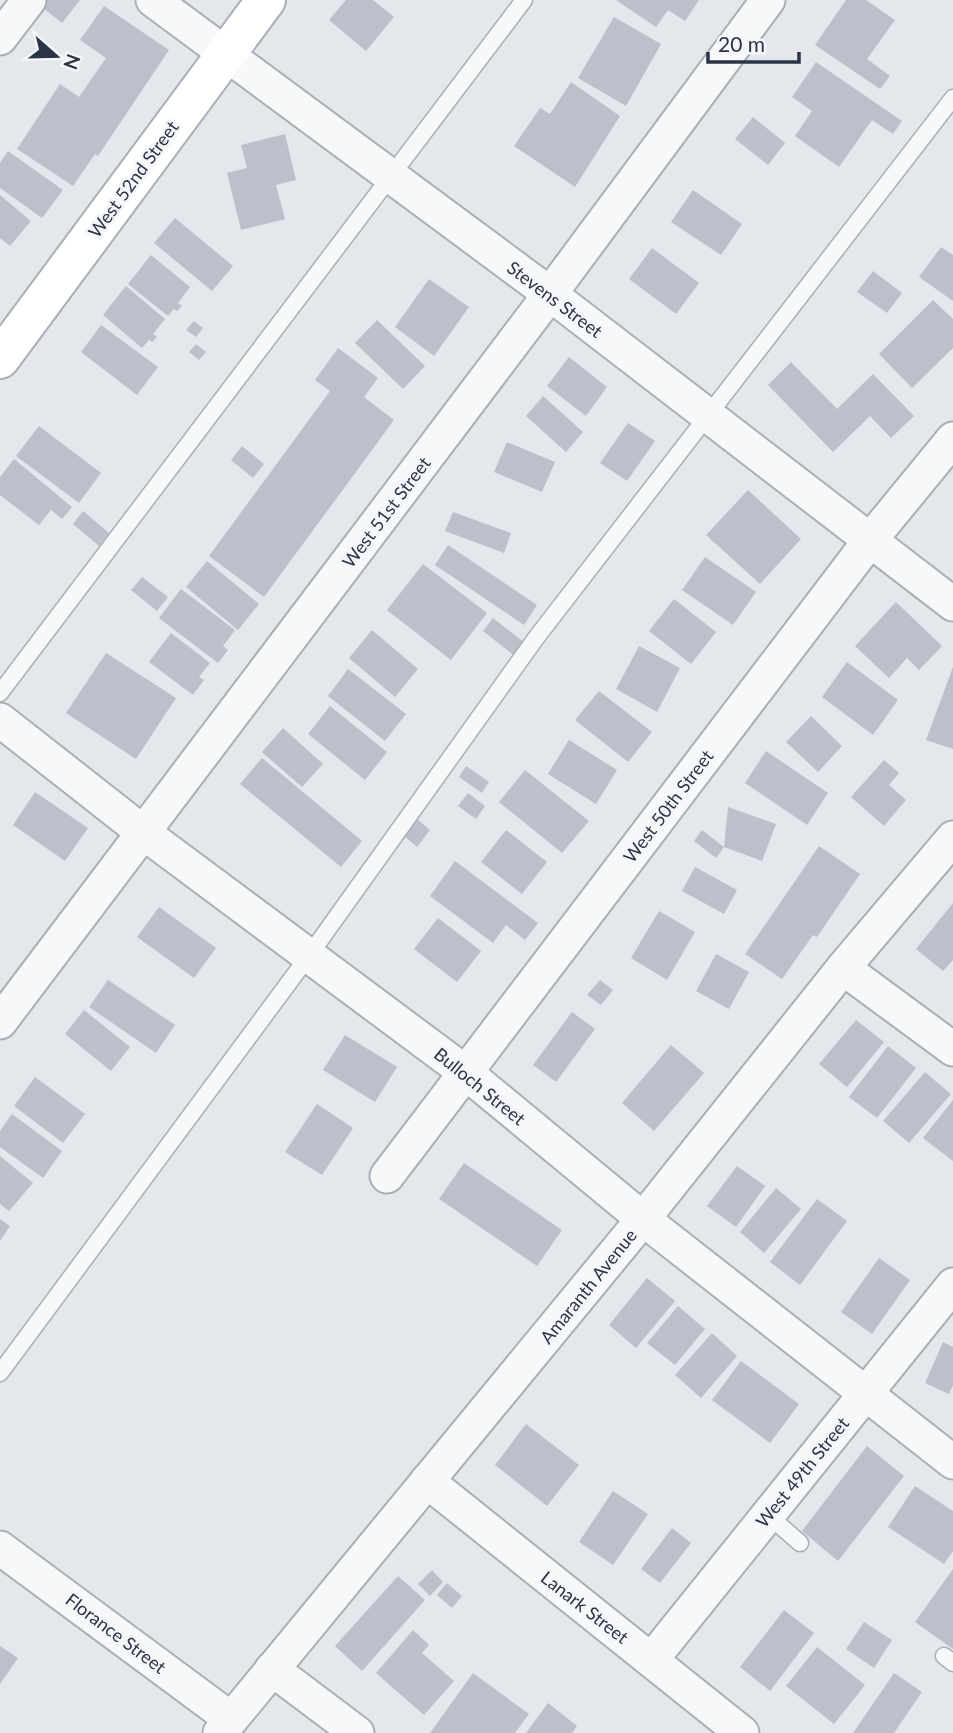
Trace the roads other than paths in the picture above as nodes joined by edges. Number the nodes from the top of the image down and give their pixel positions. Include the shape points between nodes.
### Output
1 (29, 0) edge
2 (153, 0) edge
3 (266, 0) edge
4 (524, 0) edge
5 (768, 0) edge
6 (0, 38) edge
7 (225, 54) junction
8 (953, 98) edge
9 (391, 176) junction
10 (551, 294) junction
11 (0, 359) edge
12 (708, 415) junction
13 (953, 439) edge
14 (871, 539) junction
15 (953, 604) edge
16 (0, 693) edge
17 (0, 720) edge
18 (144, 833) junction
19 (953, 838) edge
20 (308, 955) junction
21 (843, 968) junction
22 (0, 1022) edge
23 (953, 1049) edge
24 (465, 1072) junction
25 (387, 1176) dead end
26 (643, 1219) junction
27 (953, 1285) edge
28 (0, 1373) edge
29 (866, 1394) junction
30 (953, 1462) edge
31 (427, 1481) junction
32 (768, 1515) junction
33 (800, 1543) dead end
34 (0, 1548) edge
35 (652, 1659) junction
36 (272, 1669) junction
37 (225, 1726) edge
38 (357, 1733) edge
39 (742, 1733) edge

1 - 6 street
2 - 7 street, Stevens Street
3 - 7 main road, West 52nd Street
4 - 9 lane
5 - 10 street, West 51st Street
7 - 9 street, Stevens Street
7 - 11 main road, West 52nd Street
8 - 12 lane
9 - 10 street, Stevens Street
9 - 16 lane
10 - 12 street, Stevens Street
10 - 18 street, West 51st Street
12 - 14 street, Stevens Street
12 - 20 lane via 536,638
13 - 14 street, West 50th Street
14 - 15 street, Stevens Street
14 - 24 street, West 50th Street
17 - 18 street, Bulloch Street
18 - 20 street, Bulloch Street
18 - 22 street, West 51st Street
19 - 21 street, Amaranth Avenue
20 - 24 street, Bulloch Street
20 - 28 lane
21 - 23 street
21 - 26 street, Amaranth Avenue
24 - 25 street, West 50th Street
24 - 26 street, Bulloch Street
26 - 29 street, Bulloch Street
26 - 31 street, Amaranth Avenue
27 - 29 street, West 49th Street
29 - 30 street, Bulloch Street
29 - 32 street, West 49th Street
31 - 35 street, Lanark Street
31 - 36 street, Amaranth Avenue
32 - 33 lane
32 - 35 street, West 49th Street
34 - 37 street, Florance Street
35 - 39 street, Lanark Street
36 - 37 street, Amaranth Avenue
36 - 38 street

